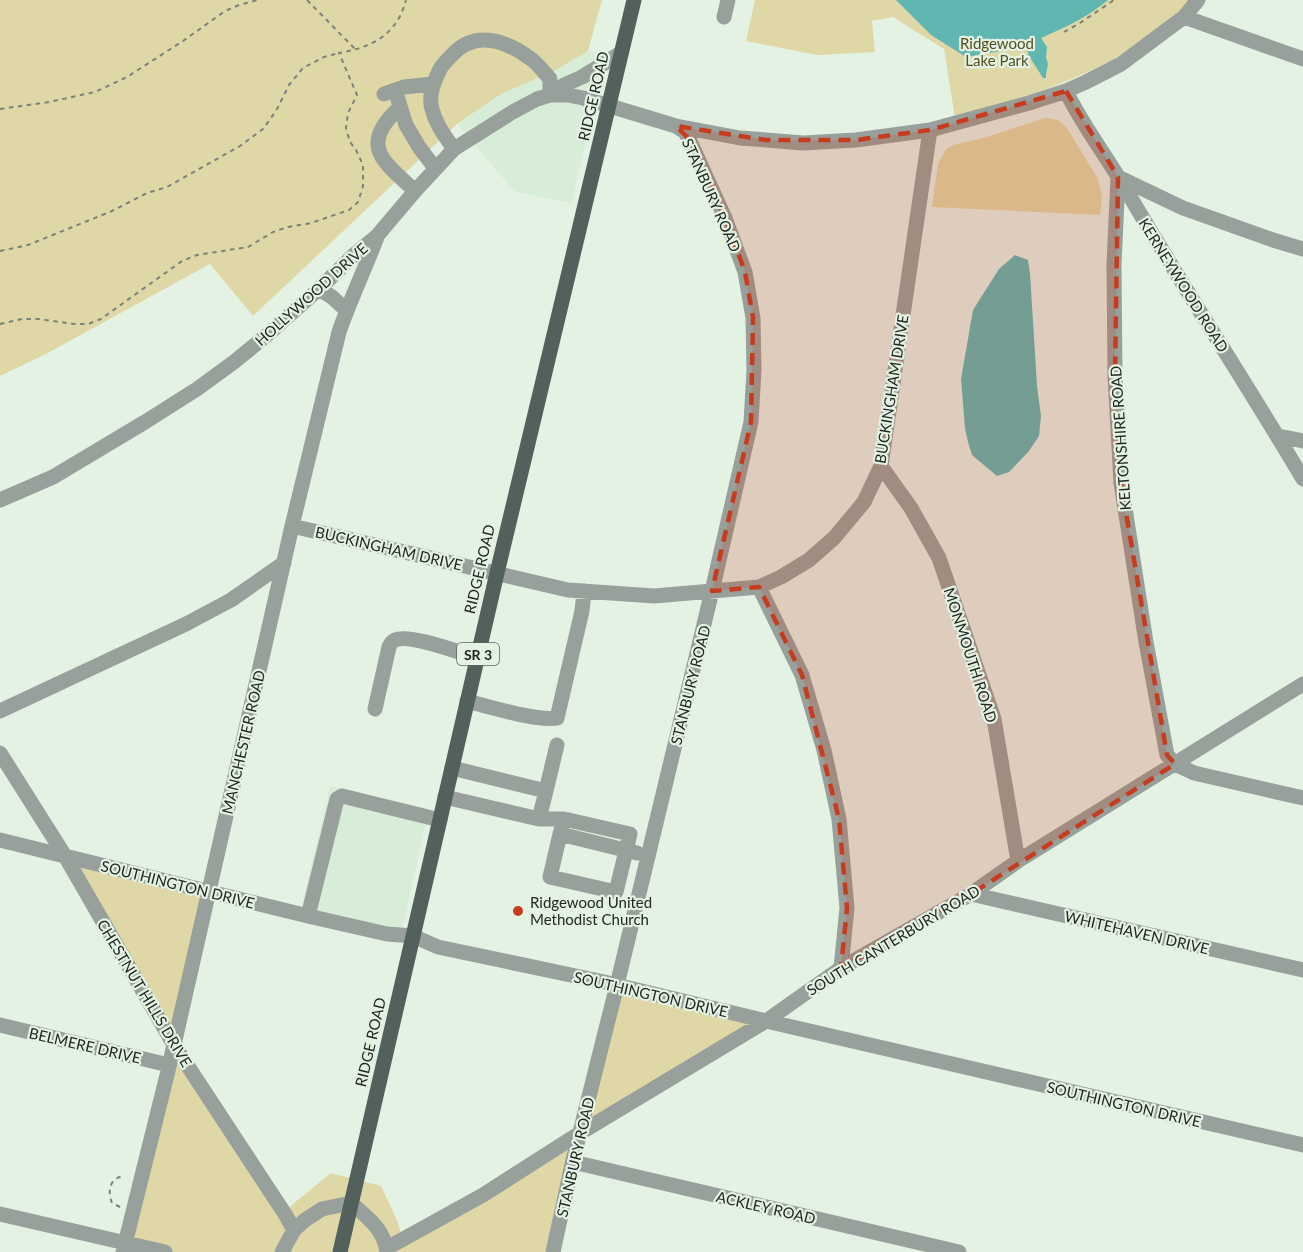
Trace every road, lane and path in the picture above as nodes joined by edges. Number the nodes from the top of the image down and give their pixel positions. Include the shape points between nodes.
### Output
1 (258, 0) edge
2 (306, 0) edge
3 (406, 0) edge
4 (634, 0) edge
5 (728, 0) edge
6 (1114, 0) edge
7 (1198, 0) edge
8 (724, 17) dead end
9 (1184, 17) junction
10 (1064, 32) dead end
11 (356, 50) junction
12 (339, 53) junction
13 (621, 53) junction
14 (1303, 59) edge
15 (433, 84) junction
16 (1066, 91) junction
17 (550, 95) junction
18 (609, 105) junction
19 (399, 108) junction
20 (0, 109) edge
21 (676, 126) junction
22 (930, 130) junction
23 (454, 150) junction
24 (435, 168) junction
25 (1118, 177) junction
26 (415, 191) junction
27 (377, 236) junction
28 (1303, 249) edge
29 (0, 251) edge
30 (319, 289) junction
31 (346, 310) junction
32 (0, 324) edge
33 (1278, 436) junction
34 (1303, 441) edge
35 (881, 466) junction
36 (1303, 479) edge
37 (0, 500) edge
38 (292, 526) junction
39 (284, 563) junction
40 (497, 573) junction
41 (759, 588) junction
42 (584, 591) junction
43 (712, 591) junction
44 (477, 658) junction
45 (1303, 684) edge
46 (467, 701) junction
47 (375, 709) dead end
48 (0, 711) edge
49 (557, 745) dead end
50 (0, 753) edge
51 (1175, 765) junction
52 (452, 768) junction
53 (546, 791) junction
54 (445, 797) junction
55 (1303, 798) edge
56 (539, 819) junction
57 (564, 819) junction
58 (440, 820) junction
59 (560, 834) junction
60 (0, 840) edge
61 (626, 851) junction
62 (65, 856) junction
63 (648, 856) junction
64 (1018, 861) junction
65 (208, 892) junction
66 (971, 894) junction
67 (308, 916) junction
68 (413, 936) junction
69 (841, 968) junction
70 (1303, 970) edge
71 (617, 985) junction
72 (766, 1021) junction
73 (0, 1025) edge
74 (174, 1045) junction
75 (169, 1065) junction
76 (580, 1133) junction
77 (1303, 1145) edge
78 (573, 1162) junction
79 (125, 1176) dead end
80 (351, 1203) junction
81 (120, 1207) dead end
82 (0, 1214) edge
83 (294, 1230) junction
84 (124, 1247) edge
85 (387, 1250) edge
86 (165, 1252) edge
87 (282, 1252) edge
88 (340, 1252) edge
89 (553, 1252) edge
90 (958, 1252) edge

1 - 20 path via 225,11 127,77 95,92
2 - 11 path
3 - 11 path via 399,19 383,36
4 - 13 main road, RIDGE ROAD / SR 3
5 - 8 street
6 - 10 path
7 - 9 street, HOLLYWOOD DRIVE
9 - 14 street
9 - 16 street, HOLLYWOOD DRIVE via 1121,64
11 - 12 path
12 - 29 path via 303,68 263,129 231,152 112,211 28,245
12 - 32 path via 357,95 346,128 363,165 363,186 358,202 349,210 280,229 248,247 182,261 101,319 88,324 21,319
13 - 17 street
13 - 18 main road, RIDGE ROAD / SR 3
15 - 17 street via 442,65 456,50 472,41 488,40 513,47 532,60 550,79
15 - 19 street via 389,92
15 - 23 street via 431,107
16 - 22 street, HOLLYWOOD DRIVE
16 - 25 street, KERNEYWOOD ROAD
17 - 18 street, HOLLYWOOD DRIVE via 568,95
17 - 23 street, HOLLYWOOD DRIVE via 511,113
18 - 21 street, HOLLYWOOD DRIVE
18 - 40 main road, RIDGE ROAD / SR 3
19 - 24 street
19 - 26 street via 384,125 377,146 384,161
21 - 22 street, HOLLYWOOD DRIVE via 740,138 802,143
21 - 43 street, STANBURY ROAD via 689,139 725,218 745,272 753,318 751,422
22 - 35 street, BUCKINGHAM DRIVE
23 - 24 street, HOLLYWOOD DRIVE
24 - 26 street, HOLLYWOOD DRIVE
25 - 28 street via 1183,208
25 - 33 street, KERNEYWOOD ROAD
25 - 51 street, KELTONSHIRE ROAD via 1115,376 1121,483 1167,755
26 - 27 street, HOLLYWOOD DRIVE
27 - 30 street, HOLLYWOOD DRIVE
27 - 31 street, MANCHESTER ROAD
30 - 31 street
30 - 37 street, HOLLYWOOD DRIVE via 197,389 53,477
31 - 38 street, MANCHESTER ROAD
33 - 34 street
33 - 36 street, KERNEYWOOD ROAD
35 - 41 street, BUCKINGHAM DRIVE via 864,502 834,538 809,560
35 - 64 street, MONMOUTH ROAD via 939,558 994,720
38 - 39 street, MANCHESTER ROAD
38 - 40 street, BUCKINGHAM DRIVE
39 - 48 street via 231,600 186,624
39 - 65 street, MANCHESTER ROAD
40 - 42 street, BUCKINGHAM DRIVE
40 - 44 main road, RIDGE ROAD / SR 3
41 - 43 street, BUCKINGHAM DRIVE
41 - 69 street via 802,675 839,819 847,908
42 - 43 street, BUCKINGHAM DRIVE via 654,597
42 - 46 street via 557,718
43 - 63 street, STANBURY ROAD
44 - 46 main road, RIDGE ROAD / SR 3
44 - 47 street via 396,639 389,647
45 - 51 street, SOUTH CANTERBURY ROAD
46 - 52 main road, RIDGE ROAD / SR 3
49 - 53 street
50 - 62 street, CHESTNUT HILLS DRIVE
51 - 55 street via 1194,773
51 - 64 street, SOUTH CANTERBURY ROAD
52 - 53 street
52 - 54 main road, RIDGE ROAD / SR 3
53 - 56 street
54 - 56 street
54 - 58 main road, RIDGE ROAD / SR 3
56 - 57 street
57 - 59 street
57 - 61 street via 630,834
58 - 67 street via 342,796 337,799
58 - 68 main road, RIDGE ROAD / SR 3
59 - 61 street
59 - 61 street via 550,877 616,891
60 - 62 street, SOUTHINGTON DRIVE
61 - 63 street
62 - 65 street, SOUTHINGTON DRIVE
62 - 74 street, CHESTNUT HILLS DRIVE
63 - 71 street, STANBURY ROAD
64 - 66 street, SOUTH CANTERBURY ROAD
65 - 67 street, SOUTHINGTON DRIVE
65 - 74 street, MANCHESTER ROAD
66 - 69 street, SOUTH CANTERBURY ROAD
66 - 70 street, WHITEHAVEN DRIVE
67 - 68 street, SOUTHINGTON DRIVE
68 - 71 street, SOUTHINGTON DRIVE via 438,946
68 - 80 main road, RIDGE ROAD / SR 3
69 - 72 street, SOUTH CANTERBURY ROAD
71 - 72 street, SOUTHINGTON DRIVE
71 - 76 street, STANBURY ROAD
72 - 76 street, SOUTH CANTERBURY ROAD
72 - 77 street, SOUTHINGTON DRIVE
73 - 75 street, BELMERE DRIVE
74 - 75 street, MANCHESTER ROAD
74 - 83 street, CHESTNUT HILLS DRIVE
75 - 84 street, MANCHESTER ROAD
76 - 78 street, STANBURY ROAD
76 - 85 street, SOUTH CANTERBURY ROAD
78 - 89 street, STANBURY ROAD
78 - 90 street, ACKLEY ROAD
79 - 81 path via 118,1177 110,1187 112,1203
80 - 83 street via 322,1209
80 - 85 street via 381,1232
80 - 88 main road, RIDGE ROAD / SR 3
82 - 84 street
83 - 87 street
84 - 86 street

